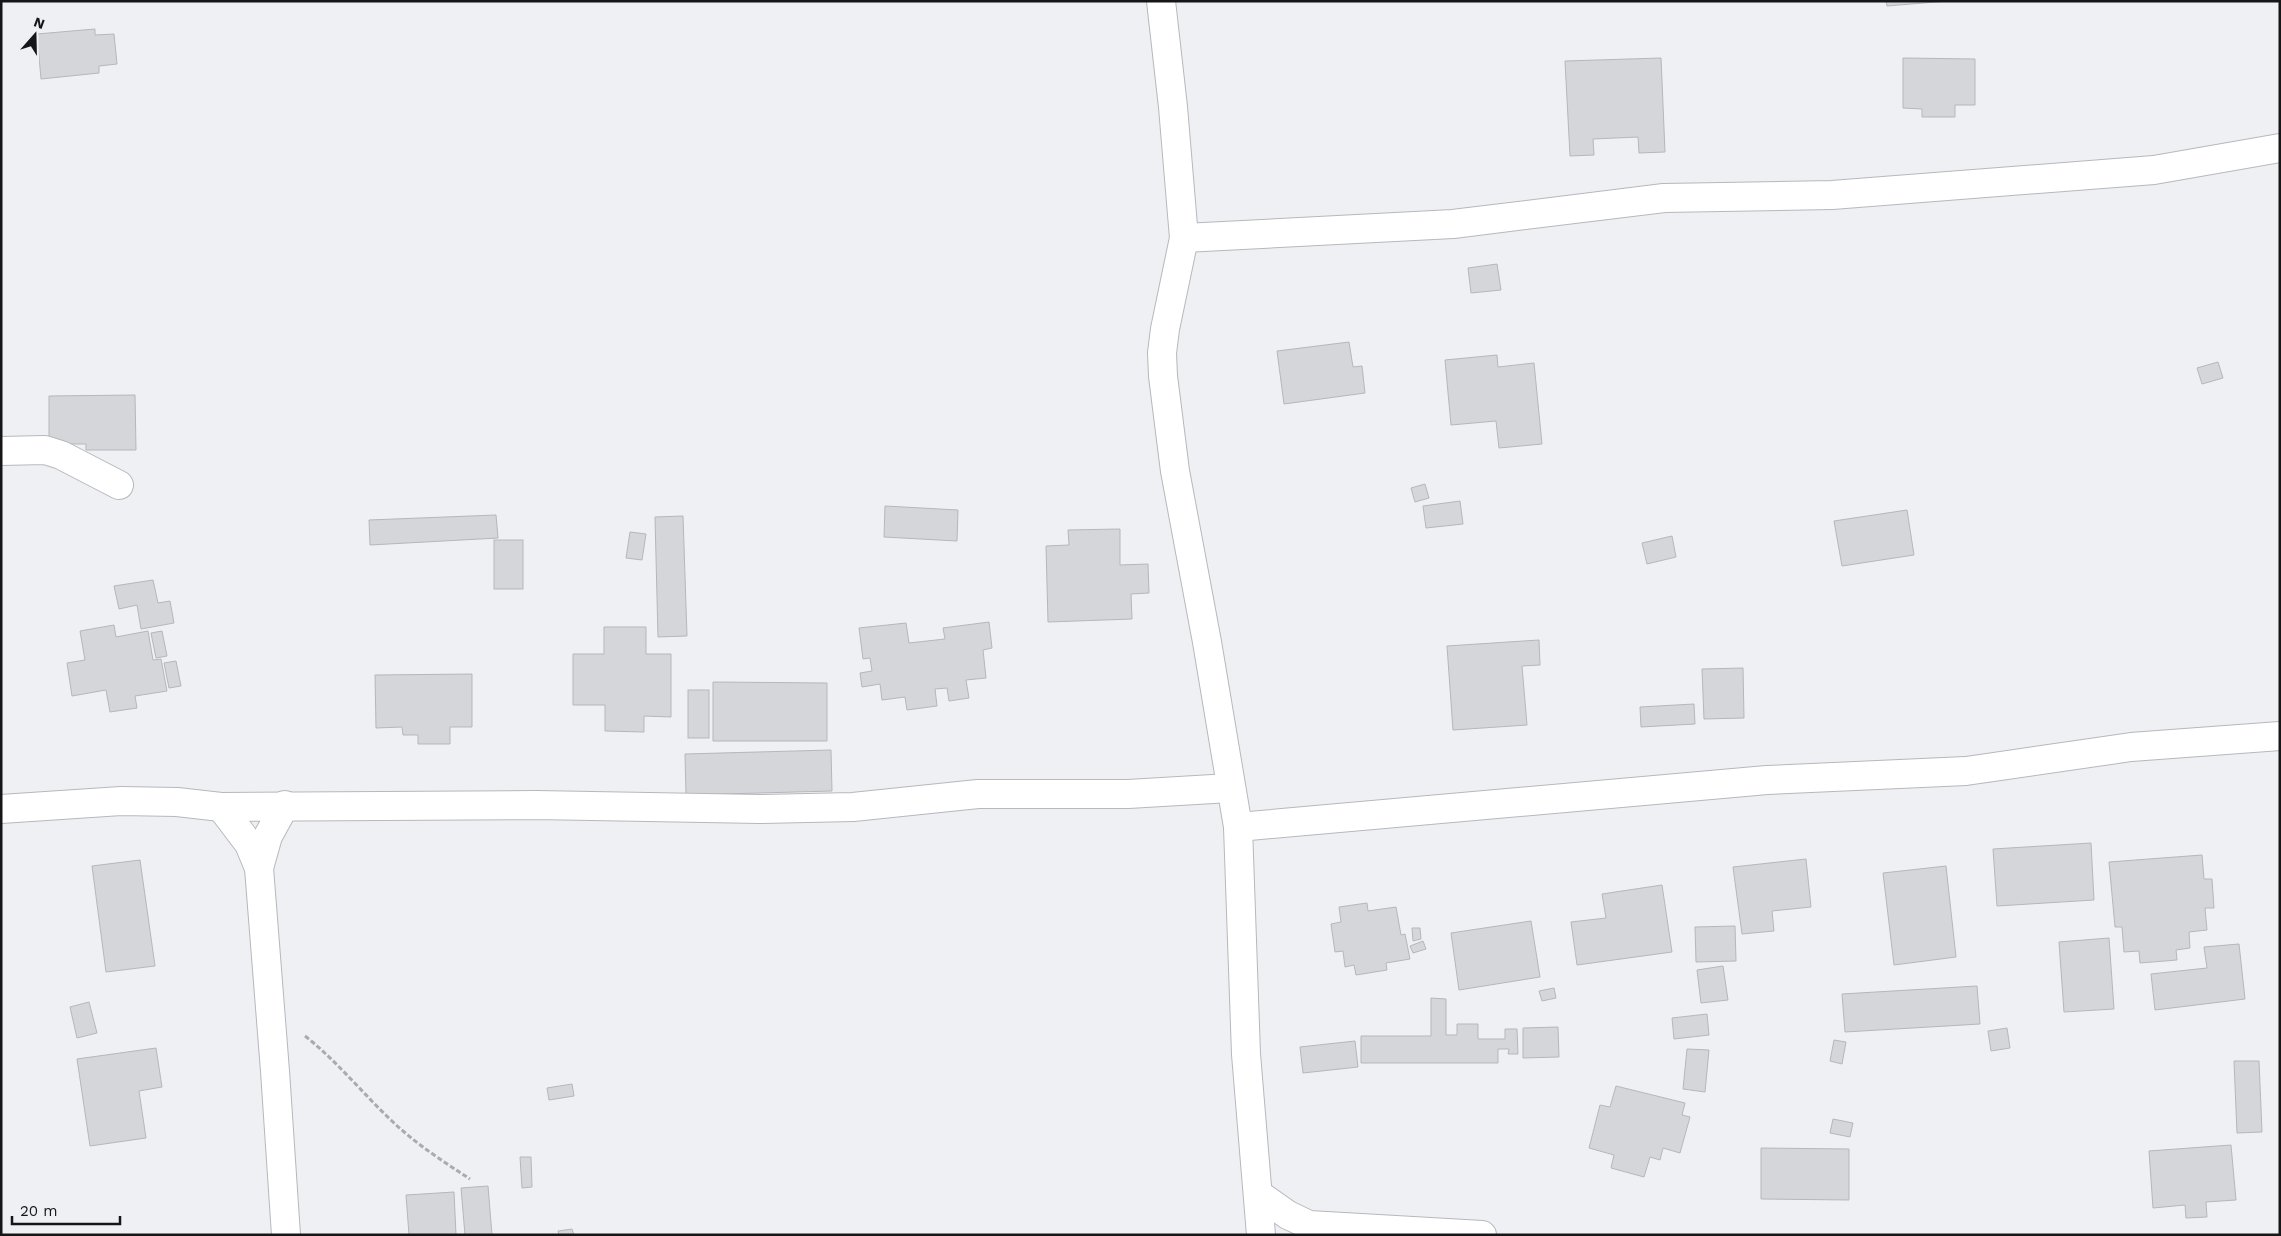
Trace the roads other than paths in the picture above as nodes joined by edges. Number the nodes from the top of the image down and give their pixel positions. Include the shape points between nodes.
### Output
1 (1161, 1) edge
2 (2280, 148) edge
3 (1184, 238) junction
4 (1, 451) edge
5 (119, 485) dead end
6 (2280, 736) edge
7 (1230, 788) junction
8 (285, 805) junction
9 (221, 806) junction
10 (1, 809) edge
11 (1238, 827) junction
12 (258, 868) junction
13 (1258, 1194) junction
14 (1302, 1230) edge
15 (286, 1235) edge
16 (1261, 1235) edge
17 (1482, 1235) edge

1 - 3 street
2 - 3 street via 2154,170 1832,195 1664,198 1453,224
3 - 7 street via 1165,328 1163,376 1175,471
4 - 5 street via 45,450
6 - 11 street via 2131,747 1966,771 1767,780
7 - 8 street via 1128,794 978,794 853,807 769,809
7 - 11 street
8 - 9 street
8 - 12 street via 268,836
9 - 10 street via 121,801
9 - 12 street via 249,844
11 - 13 street via 1246,1054
12 - 15 street
13 - 14 street via 1294,1218
13 - 16 street
14 - 17 street

